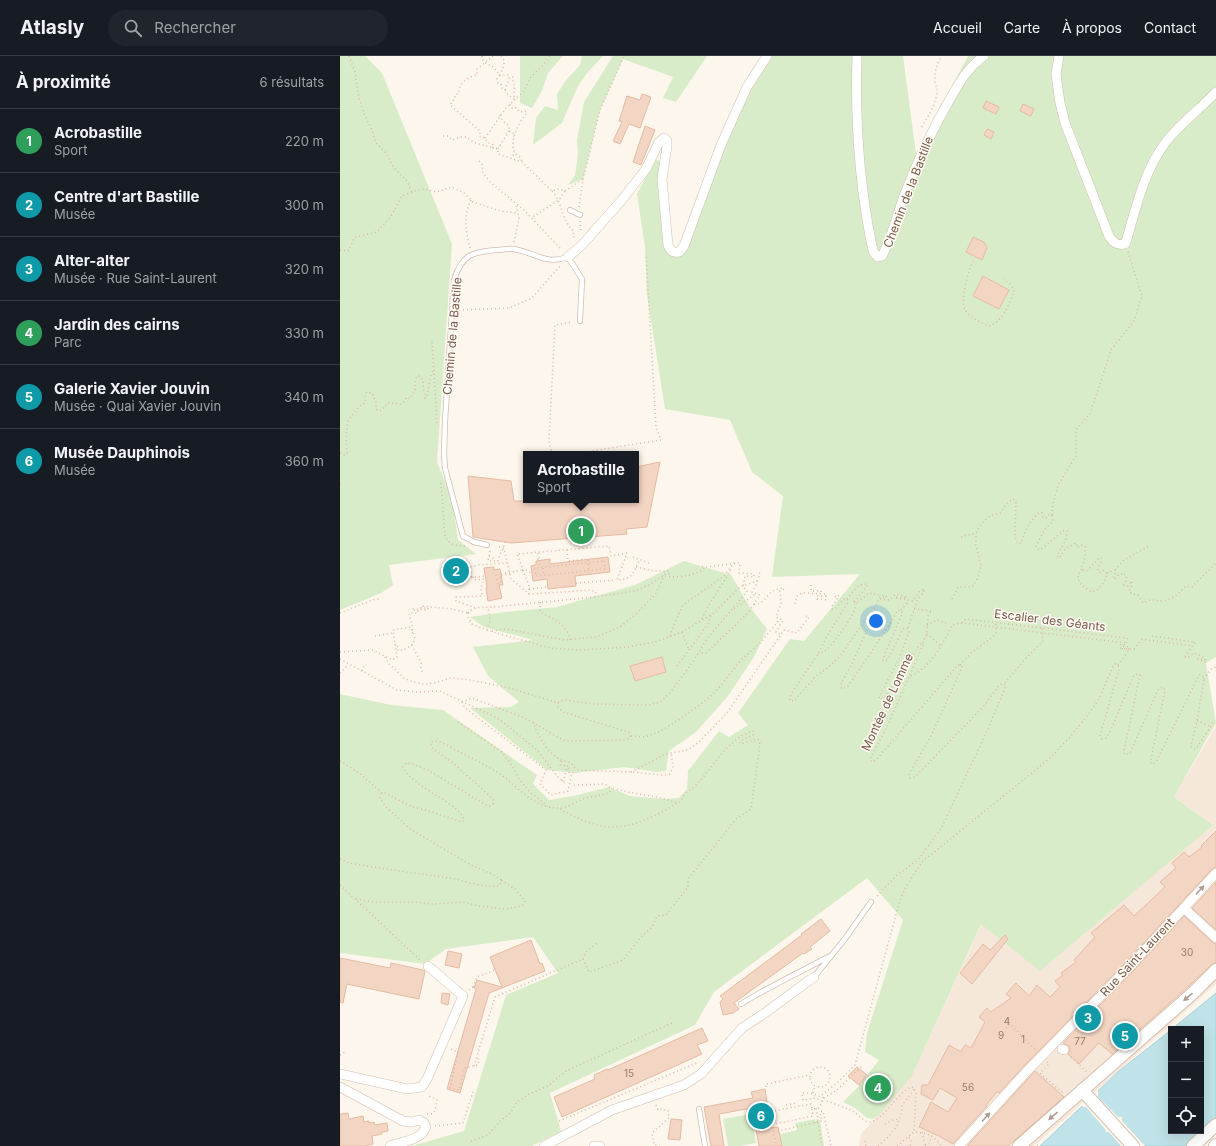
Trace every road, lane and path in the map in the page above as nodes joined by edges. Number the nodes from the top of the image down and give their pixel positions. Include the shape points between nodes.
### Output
1 (348, 56) edge
2 (482, 56) edge
3 (493, 56) edge
4 (501, 56) edge
5 (550, 56) edge
6 (626, 56) edge
7 (766, 56) edge
8 (857, 56) edge
9 (942, 56) edge
10 (984, 56) edge
11 (1059, 56) edge
12 (485, 63) junction
13 (500, 75) junction
14 (509, 78) junction
15 (505, 90) junction
16 (1216, 92) edge
17 (514, 99) junction
18 (510, 104) junction
19 (500, 115) junction
20 (922, 127) dead end
21 (509, 131) junction
22 (443, 136) dead end
23 (514, 137) junction
24 (485, 138) junction
25 (493, 148) junction
26 (498, 149) junction
27 (515, 152) junction
28 (511, 159) junction
29 (479, 161) dead end
30 (522, 162) junction
31 (583, 179) junction
32 (552, 191) junction
33 (565, 191) junction
34 (412, 193) junction
35 (471, 200) junction
36 (559, 200) junction
37 (516, 203) junction
38 (570, 210) dead end
39 (518, 213) junction
40 (580, 215) junction
41 (530, 218) junction
42 (1125, 244) junction
43 (582, 245) junction
44 (513, 249) junction
45 (340, 250) edge
46 (471, 254) junction
47 (646, 254) dead end
48 (568, 257) junction
49 (973, 261) dead end
50 (1004, 279) dead end
51 (452, 310) junction
52 (580, 321) joint
53 (432, 342) dead end
54 (433, 368) junction
55 (437, 426) dead end
56 (552, 451) edge
57 (593, 451) edge
58 (340, 453) edge
59 (441, 480) dead end
60 (1052, 516) junction
61 (976, 533) junction
62 (961, 537) dead end
63 (504, 542) dead end
64 (485, 545) dead end
65 (467, 546) dead end
66 (1149, 546) dead end
67 (499, 547) dead end
68 (504, 548) junction
69 (567, 550) junction
70 (538, 553) junction
71 (489, 556) dead end
72 (633, 557) dead end
73 (495, 559) dead end
74 (640, 559) junction
75 (488, 561) dead end
76 (735, 562) junction
77 (508, 563) junction
78 (588, 563) junction
79 (649, 563) dead end
80 (1216, 563) edge
81 (699, 566) dead end
82 (470, 567) junction
83 (636, 567) junction
84 (707, 567) junction
85 (540, 568) junction
86 (543, 568) junction
87 (1082, 569) junction
88 (455, 570) dead end
89 (522, 570) junction
90 (589, 570) junction
91 (760, 570) dead end
92 (1115, 570) junction
93 (540, 572) dead end
94 (1107, 573) junction
95 (501, 574) dead end
96 (510, 574) junction
97 (532, 574) dead end
98 (496, 575) dead end
99 (540, 575) junction
100 (544, 575) junction
101 (485, 576) dead end
102 (664, 576) junction
103 (472, 578) junction
104 (459, 579) dead end
105 (617, 580) junction
106 (757, 581) junction
107 (576, 583) dead end
108 (811, 585) dead end
109 (548, 586) dead end
110 (743, 587) junction
111 (529, 589) junction
112 (757, 593) junction
113 (529, 594) junction
114 (821, 594) junction
115 (595, 597) junction
116 (835, 598) dead end
117 (379, 599) dead end
118 (847, 599) junction
119 (880, 599) junction
120 (952, 599) dead end
121 (827, 600) dead end
122 (909, 601) junction
123 (540, 602) junction
124 (856, 603) junction
125 (754, 604) junction
126 (795, 604) dead end
127 (488, 607) junction
128 (476, 608) junction
129 (914, 609) junction
130 (732, 610) junction
131 (901, 610) junction
132 (872, 612) junction
133 (340, 613) edge
134 (468, 614) junction
135 (711, 615) junction
136 (805, 616) dead end
137 (780, 619) junction
138 (967, 619) junction
139 (702, 620) junction
140 (973, 620) junction
141 (979, 620) junction
142 (985, 621) junction
143 (990, 622) junction
144 (996, 622) junction
145 (946, 623) dead end
146 (962, 623) junction
147 (1002, 623) junction
148 (967, 624) junction
149 (1008, 624) junction
150 (927, 625) junction
151 (973, 625) junction
152 (978, 625) junction
153 (1014, 625) junction
154 (1020, 625) junction
155 (984, 626) junction
156 (1025, 626) junction
157 (1030, 626) junction
158 (990, 627) junction
159 (1036, 627) junction
160 (908, 628) junction
161 (996, 628) junction
162 (1002, 628) junction
163 (1042, 628) junction
164 (1007, 629) junction
165 (1048, 629) junction
166 (1053, 629) junction
167 (487, 630) junction
168 (1013, 630) junction
169 (1019, 630) junction
170 (1059, 630) junction
171 (490, 631) junction
172 (1024, 631) junction
173 (1064, 631) junction
174 (1070, 631) junction
175 (414, 632) junction
176 (682, 632) junction
177 (1030, 632) junction
178 (1036, 632) junction
179 (1076, 632) junction
180 (393, 633) junction
181 (1041, 633) junction
182 (1082, 633) junction
183 (926, 634) junction
184 (1047, 634) junction
185 (1053, 634) junction
186 (1087, 634) junction
187 (1093, 634) junction
188 (781, 635) junction
189 (1058, 635) junction
190 (1098, 635) junction
191 (1104, 635) junction
192 (375, 636) dead end
193 (670, 636) junction
194 (1064, 636) junction
195 (1070, 636) junction
196 (1110, 636) junction
197 (1152, 636) dead end
198 (1075, 637) junction
199 (1116, 637) junction
200 (1121, 637) junction
201 (1156, 637) junction
202 (1081, 638) junction
203 (1087, 638) junction
204 (1162, 638) junction
205 (1167, 638) junction
206 (1092, 639) junction
207 (1173, 639) junction
208 (570, 640) junction
209 (1098, 640) junction
210 (1104, 640) junction
211 (1179, 640) junction
212 (1184, 640) junction
213 (1109, 641) junction
214 (1155, 641) junction
215 (1189, 641) junction
216 (1115, 642) junction
217 (1120, 642) junction
218 (1162, 642) junction
219 (1167, 642) junction
220 (1126, 643) junction
221 (1172, 643) junction
222 (922, 644) junction
223 (1178, 644) junction
224 (395, 645) junction
225 (412, 645) junction
226 (1184, 645) junction
227 (1189, 645) junction
228 (941, 646) junction
229 (1193, 646) junction
230 (688, 650) junction
231 (1129, 650) junction
232 (340, 652) edge
233 (699, 653) junction
234 (818, 654) junction
235 (385, 657) junction
236 (340, 659) edge
237 (1206, 663) dead end
238 (960, 665) junction
239 (1118, 665) junction
240 (347, 666) dead end
241 (364, 666) dead end
242 (677, 666) dead end
243 (1216, 667) edge
244 (362, 671) junction
245 (340, 673) edge
246 (423, 673) dead end
247 (910, 676) junction
248 (1204, 679) junction
249 (1004, 684) junction
250 (462, 702) junction
251 (558, 703) junction
252 (458, 722) dead end
253 (533, 722) junction
254 (1197, 722) junction
255 (1213, 723) dead end
256 (1211, 727) junction
257 (630, 736) junction
258 (671, 752) junction
259 (561, 760) junction
260 (340, 761) edge
261 (566, 766) junction
262 (576, 769) junction
263 (631, 772) junction
264 (568, 774) dead end
265 (562, 781) junction
266 (565, 783) dead end
267 (572, 785) dead end
268 (609, 787) junction
269 (382, 793) junction
270 (677, 803) junction
271 (549, 808) junction
272 (560, 808) junction
273 (340, 859) edge
274 (918, 860) junction
275 (922, 862) junction
276 (1216, 872) edge
277 (501, 880) junction
278 (340, 886) edge
279 (356, 899) junction
280 (871, 902) joint
281 (1184, 908) junction
282 (1216, 938) edge
283 (597, 943) dead end
284 (832, 955) junction
285 (583, 959) junction
286 (428, 966) joint
287 (495, 970) dead end
288 (1216, 970) edge
289 (814, 977) joint
290 (473, 987) dead end
291 (740, 1004) dead end
292 (672, 1023) dead end
293 (1006, 1028) dead end
294 (441, 1046) junction
295 (1063, 1050) dead end
296 (345, 1052) dead end
297 (340, 1055) edge
298 (477, 1056) junction
299 (1042, 1056) junction
300 (699, 1062) dead end
301 (1049, 1064) dead end
302 (863, 1065) dead end
303 (474, 1066) dead end
304 (1088, 1073) dead end
305 (340, 1074) edge
306 (810, 1075) junction
307 (840, 1080) junction
308 (843, 1084) junction
309 (815, 1086) junction
310 (340, 1087) edge
311 (766, 1087) dead end
312 (914, 1088) junction
313 (474, 1089) dead end
314 (812, 1093) junction
315 (1086, 1094) junction
316 (654, 1095) junction
317 (822, 1095) dead end
318 (1067, 1096) dead end
319 (824, 1098) junction
320 (437, 1100) dead end
321 (822, 1101) junction
322 (827, 1101) dead end
323 (796, 1103) dead end
324 (791, 1104) junction
325 (786, 1105) dead end
326 (770, 1107) dead end
327 (792, 1107) junction
328 (816, 1108) junction
329 (699, 1109) dead end
330 (812, 1109) junction
331 (773, 1111) junction
332 (774, 1117) junction
333 (770, 1118) dead end
334 (900, 1119) junction
335 (419, 1120) junction
336 (559, 1121) dead end
337 (815, 1122) junction
338 (818, 1122) junction
339 (885, 1124) dead end
340 (1216, 1124) edge
341 (426, 1127) junction
342 (914, 1132) junction
343 (922, 1132) junction
344 (932, 1135) junction
345 (909, 1137) junction
346 (471, 1141) dead end
347 (865, 1141) dead end
348 (776, 1143) dead end
349 (390, 1146) edge
350 (544, 1146) edge
351 (594, 1146) edge
352 (600, 1146) edge
353 (660, 1146) edge
354 (705, 1146) edge
355 (822, 1146) edge
356 (831, 1146) edge
357 (866, 1146) edge
358 (878, 1146) edge
359 (898, 1146) edge
360 (910, 1146) edge
361 (925, 1146) edge
362 (942, 1146) edge
363 (959, 1146) edge
364 (1019, 1146) edge
365 (1133, 1146) edge
366 (1193, 1146) edge

1 - 34 path via 355,72 359,98 376,143 407,181
2 - 12 path
3 - 12 path
4 - 13 path via 505,63
5 - 17 path via 531,77 523,92
6 - 31 path via 600,110
7 - 43 street via 747,87 721,145 684,246 679,252 670,251 668,245 662,179 667,146 664,138 659,142 646,169 622,201
8 - 10 street, Chemin de la Bastille via 856,124 862,191 872,246 874,253 880,257 887,246 904,197 934,127 964,75
9 - 20 path via 935,75 935,101
11 - 42 street via 1056,74 1065,123 1109,236 1113,242
12 - 13 path via 492,66
12 - 24 path via 477,69 477,75 460,85 459,93 450,105 480,131 479,136
13 - 14 path via 509,75
13 - 15 path via 498,83
14 - 15 path
14 - 17 path via 513,78 515,86
15 - 17 path
16 - 42 street via 1159,152 1148,172
17 - 18 path
18 - 19 path
18 - 23 path via 512,108 527,113
19 - 21 path via 509,126
19 - 24 path
21 - 23 path
21 - 26 path
22 - 25 path via 448,136 452,140 467,137 481,146
23 - 27 path
24 - 25 path via 494,145
25 - 26 path
26 - 28 path via 498,154
27 - 28 path
27 - 30 path
28 - 30 path
29 - 37 path via 488,180
30 - 32 path
31 - 33 path
31 - 40 path
32 - 33 path
32 - 36 path
33 - 36 path
34 - 35 path via 426,189 439,192 452,187
34 - 45 path via 402,196 391,216 377,232 355,237 348,251
35 - 39 path via 500,211
35 - 46 path via 466,212 466,221
36 - 41 path
36 - 43 path via 568,227 574,231 573,236
37 - 39 path
37 - 41 path
38 - 40 lane
39 - 44 path
40 - 43 path
41 - 48 path
42 - 60 path via 1142,296 1134,321 1111,350 1090,414 1076,430 1076,456 1058,485
43 - 48 street
44 - 46 lane
44 - 48 lane via 550,260
46 - 51 lane, Chemin de la Bastille via 458,268 454,280
47 - 57 path via 656,427 661,440
48 - 51 path via 532,298 515,306 468,311
48 - 52 lane via 582,279
49 - 50 path via 963,301 965,310 973,318 989,326 1002,318 1014,292 1012,286
51 - 64 lane, Chemin de la Bastille via 445,421 445,468 463,536
52 - 56 path via 555,325 549,440
53 - 54 path
54 - 55 path
54 - 58 path via 425,398 424,382 420,376 415,380 415,390 409,399 407,397 402,404 387,403 380,412 376,409 372,393 367,392 365,403 359,406 353,417 348,420 347,453
59 - 65 path via 444,536 453,545
60 - 61 path via 1048,515 1046,518 1040,512 1018,544 1015,536 1016,502 1013,499 1000,513 990,516 982,523
60 - 87 path via 1053,521 1045,529 1036,546 1039,550 1058,534 1067,531 1057,556 1060,557 1072,544 1076,543 1078,548 1081,544 1084,545 1086,556
61 - 62 path
61 - 120 path via 981,566 978,578 972,587 958,587
63 - 68 path
66 - 92 path via 1124,560
67 - 68 path
68 - 75 path via 498,562
68 - 77 path
69 - 70 path
69 - 78 path via 568,561 588,559
69 - 105 path via 609,546 611,556 627,553
70 - 85 path
70 - 89 path via 517,554
71 - 73 path
72 - 74 path
74 - 79 path
74 - 83 path
76 - 84 path
76 - 110 path via 740,563 739,573 754,574 754,577 745,576
76 - 139 path via 709,602
76 - 193 path via 724,576 684,605
77 - 82 path
77 - 96 path
78 - 86 path
78 - 90 path
78 - 90 path via 604,562 605,569
80 - 92 path via 1192,588 1186,586 1178,594 1161,602 1143,602 1138,595 1129,591 1132,581 1128,586 1124,585 1127,579 1124,573 1113,578
81 - 84 path
82 - 88 path
82 - 103 path
83 - 102 path via 669,571 669,574 663,574
83 - 105 path via 629,578
84 - 102 path via 680,578
85 - 86 path
85 - 99 path via 535,568 536,576
86 - 100 path
87 - 94 path via 1088,570 1098,558 1101,558 1098,571 1103,570
87 - 94 path via 1078,575 1079,583 1091,592 1096,591 1106,581
89 - 95 path, bridge
89 - 97 path
89 - 111 path
90 - 100 path
91 - 106 path
92 - 94 path
93 - 99 path
96 - 98 path via 500,576 501,583 498,583
96 - 113 path
99 - 100 path
101 - 103 path
102 - 115 path via 635,591
102 - 208 path via 655,595 620,627 596,637
103 - 104 path
103 - 128 path via 484,579 482,596 456,596 456,601
105 - 107 path
106 - 110 path
106 - 112 path via 752,592
108 - 114 path via 811,591 822,591
109 - 111 path
110 - 130 path via 747,591
110 - 135 path
111 - 113 path
112 - 125 path via 760,595
112 - 130 path
113 - 115 path via 591,590 596,592
114 - 121 path via 826,596 817,596 817,599
114 - 126 path via 800,594
115 - 123 path
116 - 118 path via 839,596 832,609
117 - 133 path
118 - 124 path via 860,586 868,585 854,602
118 - 234 path
119 - 122 path via 890,600 896,594 908,597 896,598
119 - 124 path via 887,596 869,593
119 - 132 path
122 - 129 path via 913,601 919,592 925,590
122 - 131 path
123 - 127 path
123 - 208 path via 540,612 564,626
124 - 234 path via 856,609 843,629 827,650
125 - 137 path via 764,601 773,591 783,588 780,591 781,604 776,616
125 - 233 path via 706,654
127 - 128 path
127 - 167 path via 490,620
128 - 134 path
129 - 150 path via 932,611 928,615
129 - 160 path
130 - 233 path via 706,640
131 - 132 path via 897,611 848,686 842,689 841,683 872,620
131 - 160 path, Montée de Lomme via 902,614 884,661 889,658 903,629
132 - 234 path via 830,666 815,677 794,701 790,701 793,691
134 - 167 path via 472,624
134 - 175 path via 452,609 421,606 428,610 413,609 418,613 409,613
135 - 139 path
135 - 230 path via 708,624
136 - 188 path via 810,618 797,633 784,630
137 - 188 path via 783,620 776,632
137 - 257 path via 761,642 741,660 718,689 686,716 645,737
138 - 140 path, Escalier des Géants
138 - 146 path
138 - 148 path
139 - 176 path
140 - 141 path, Escalier des Géants
140 - 151 path
141 - 142 path, Escalier des Géants
141 - 152 path
142 - 143 path, Escalier des Géants
142 - 155 path
143 - 144 path, Escalier des Géants
143 - 158 path
144 - 147 path, Escalier des Géants
144 - 161 path
145 - 150 path via 937,620
146 - 148 path
146 - 228 path via 952,625
147 - 149 path, Escalier des Géants
147 - 162 path
148 - 151 path
149 - 153 path, Escalier des Géants
149 - 164 path
150 - 183 path
151 - 152 path
152 - 155 path
153 - 154 path, Escalier des Géants
153 - 168 path
154 - 156 path, Escalier des Géants
154 - 169 path
155 - 158 path
156 - 157 path, Escalier des Géants
156 - 172 path
157 - 159 path, Escalier des Géants
157 - 177 path
158 - 161 path
159 - 163 path, Escalier des Géants
159 - 178 path
160 - 222 path, Montée de Lomme via 905,646 879,699 884,698 918,646
161 - 162 path
161 - 238 path via 996,633
162 - 164 path
163 - 165 path, Escalier des Géants
163 - 181 path
164 - 168 path
165 - 166 path, Escalier des Géants
165 - 184 path
166 - 170 path, Escalier des Géants
166 - 185 path
167 - 171 path
168 - 169 path
169 - 172 path
170 - 173 path, Escalier des Géants
170 - 189 path
171 - 193 path via 550,648 582,650 628,647 655,642
171 - 208 path via 506,629
172 - 177 path
173 - 174 path, Escalier des Géants
173 - 194 path
174 - 179 path, Escalier des Géants
174 - 195 path
175 - 180 path via 412,633 411,627 392,630
175 - 225 path via 415,639
176 - 193 path
176 - 230 path
177 - 178 path
178 - 181 path
179 - 182 path, Escalier des Géants
179 - 198 path
180 - 192 path
180 - 224 path
181 - 184 path
181 - 249 path via 1043,641
182 - 186 path, Escalier des Géants
182 - 202 path
183 - 222 path
183 - 228 path
184 - 185 path
185 - 189 path
186 - 187 path, Escalier des Géants
186 - 203 path
187 - 190 path, Escalier des Géants
187 - 206 path
188 - 258 path via 724,718 692,748 682,752
189 - 194 path
190 - 191 path, Escalier des Géants
190 - 209 path
191 - 196 path, Escalier des Géants
191 - 210 path
194 - 195 path
195 - 198 path
196 - 199 path, Escalier des Géants
196 - 213 path
197 - 201 path
198 - 202 path
199 - 200 path, Escalier des Géants
199 - 216 path
200 - 217 path
200 - 220 path, Escalier des Géants via 1127,638
201 - 204 path
201 - 214 path
202 - 203 path
203 - 206 path
204 - 205 path
204 - 218 path
205 - 207 path
205 - 219 path
206 - 209 path
207 - 211 path
207 - 221 path
209 - 210 path
210 - 213 path
211 - 212 path
211 - 223 path
212 - 215 path
212 - 226 path
213 - 216 path
214 - 218 path
214 - 231 path via 1142,638 1134,649
215 - 227 path
215 - 229 path via 1195,642
216 - 217 path
217 - 220 path
218 - 219 path
219 - 221 path
220 - 231 path via 1121,646 1129,648 1120,650
221 - 223 path
222 - 247 path, Montée de Lomme via 923,648
223 - 226 path
224 - 225 path via 397,644 398,651
224 - 235 path via 397,657 392,660
225 - 246 path
226 - 227 path
227 - 229 path
228 - 247 path via 920,671
229 - 237 path via 1185,657 1195,654 1206,658 1198,660
230 - 242 path
231 - 239 path
232 - 235 path via 373,650
233 - 251 path via 669,694 656,703 609,705 566,700
235 - 251 path via 404,678 413,682 434,683 448,678 470,680 510,688
236 - 244 path
238 - 247 path, Montée de Lomme via 956,666 872,762 870,759
238 - 249 path via 960,672 931,736 909,774 910,778 914,778 983,707 1000,684
239 - 248 path via 1120,669 1100,736 1102,739 1106,738 1134,676 1140,675 1124,750 1125,755 1128,754 1158,690 1163,687 1165,690 1150,759 1152,764 1157,760 1195,681 1199,675
239 - 275 path via 1112,666 1091,711 1060,748
240 - 245 path
241 - 244 path
243 - 248 path via 1211,669
244 - 250 path via 396,690 440,691
248 - 254 path
249 - 274 path via 1004,692 947,817
250 - 253 path via 472,698
250 - 262 path via 465,708 546,770 540,784 551,795 568,791 571,776
250 - 265 path via 500,719 514,730 537,750
251 - 257 path via 563,712 628,732
252 - 271 path via 502,752 529,791
253 - 257 path via 566,741 627,740
253 - 259 path via 546,746
254 - 256 path
254 - 256 path via 1192,748 1196,749
255 - 256 path
258 - 263 path
258 - 263 path via 673,767 670,774
259 - 261 path via 560,765
259 - 262 path via 571,763
260 - 269 path
261 - 264 path via 569,766
261 - 265 path
262 - 263 path
265 - 266 path
267 - 268 path via 605,784
268 - 270 path via 656,796
268 - 272 path via 610,792 605,795 579,800
269 - 271 path via 413,807 464,821 460,812 414,781 403,767 406,763 428,770 490,806 494,801 453,763 433,749 431,742 434,741 472,757 504,777 527,797
269 - 277 path via 380,798 383,803 410,829
270 - 272 path via 643,821 611,827 577,818
270 - 285 path via 698,784 730,744 754,732 740,741 741,744 758,739 760,744 751,808 736,818 688,879 688,887 666,915 657,916 652,928 641,937 623,960 589,972
271 - 272 path
273 - 277 path via 349,863 496,887 500,885
274 - 275 path
274 - 280 path via 897,876
275 - 307 path via 900,900 855,1065
281 -> 276 street, Rue Saint-Laurent
277 - 279 path via 515,889 525,901 522,906 505,909 464,902 431,904
278 - 279 path
279 - 286 path
280 - 284 lane
281 - 282 street
281 - 299 street, Rue Saint-Laurent
283 - 285 path via 586,952
284 - 289 lane
284 - 291 lane
285 - 298 path via 495,997
286 - 294 street via 463,996
287 - 290 path via 477,977
288 -> 315 main road
289 - 316 street via 742,1028 701,1074 684,1085
292 - 346 path via 566,1071 548,1086 517,1102 511,1112 488,1135
293 - 299 path via 1010,1024
294 - 298 path via 458,1052 450,1088 459,1090 465,1068 478,1065
294 - 305 street via 428,1079 422,1087 407,1089
295 - 304 path
296 - 297 path
298 - 303 path
363 -> 299 street, Rue Saint-Laurent
300 - 336 path
301 - 318 path via 1040,1073
302 - 308 path
306 - 309 path
306 - 309 path via 818,1068 828,1073 829,1080 826,1085
306 - 311 path via 766,1084
307 - 308 path
307 - 317 path
308 - 319 path
309 - 314 path
310 - 335 street via 403,1121
312 - 322 path via 907,1088 885,1112 870,1122 851,1110
312 - 334 path via 902,1106
312 - 342 path
313 - 341 path via 463,1124
314 - 319 path
314 - 321 path via 802,1093 802,1100 815,1098
315 -> 364 main road
315 - 365 main road
316 - 350 street via 612,1110
316 - 353 path via 658,1110 668,1111 669,1118 652,1133 654,1145
319 - 321 path
320 - 335 path via 435,1111 432,1114 421,1114
321 - 328 path via 819,1108
323 - 324 path
324 - 325 path
324 - 327 path
326 - 331 path
327 - 330 path via 811,1104
327 - 331 path
328 - 330 path
328 - 337 path via 818,1120
329 - 354 lane
330 - 332 path via 813,1116 775,1124
331 - 332 path
332 - 333 path
334 - 339 path
334 - 358 path via 893,1131
335 - 341 street
337 - 338 path
337 - 348 path via 774,1132
338 - 355 path
338 - 356 path via 822,1121 820,1112 823,1111
340 - 366 main road
341 - 349 street via 417,1138
342 - 343 path
342 - 345 path
343 - 344 path
343 - 361 path
344 - 361 path via 929,1144
344 - 362 path
345 - 359 path
345 - 360 path
347 - 357 path
351 - 352 street

